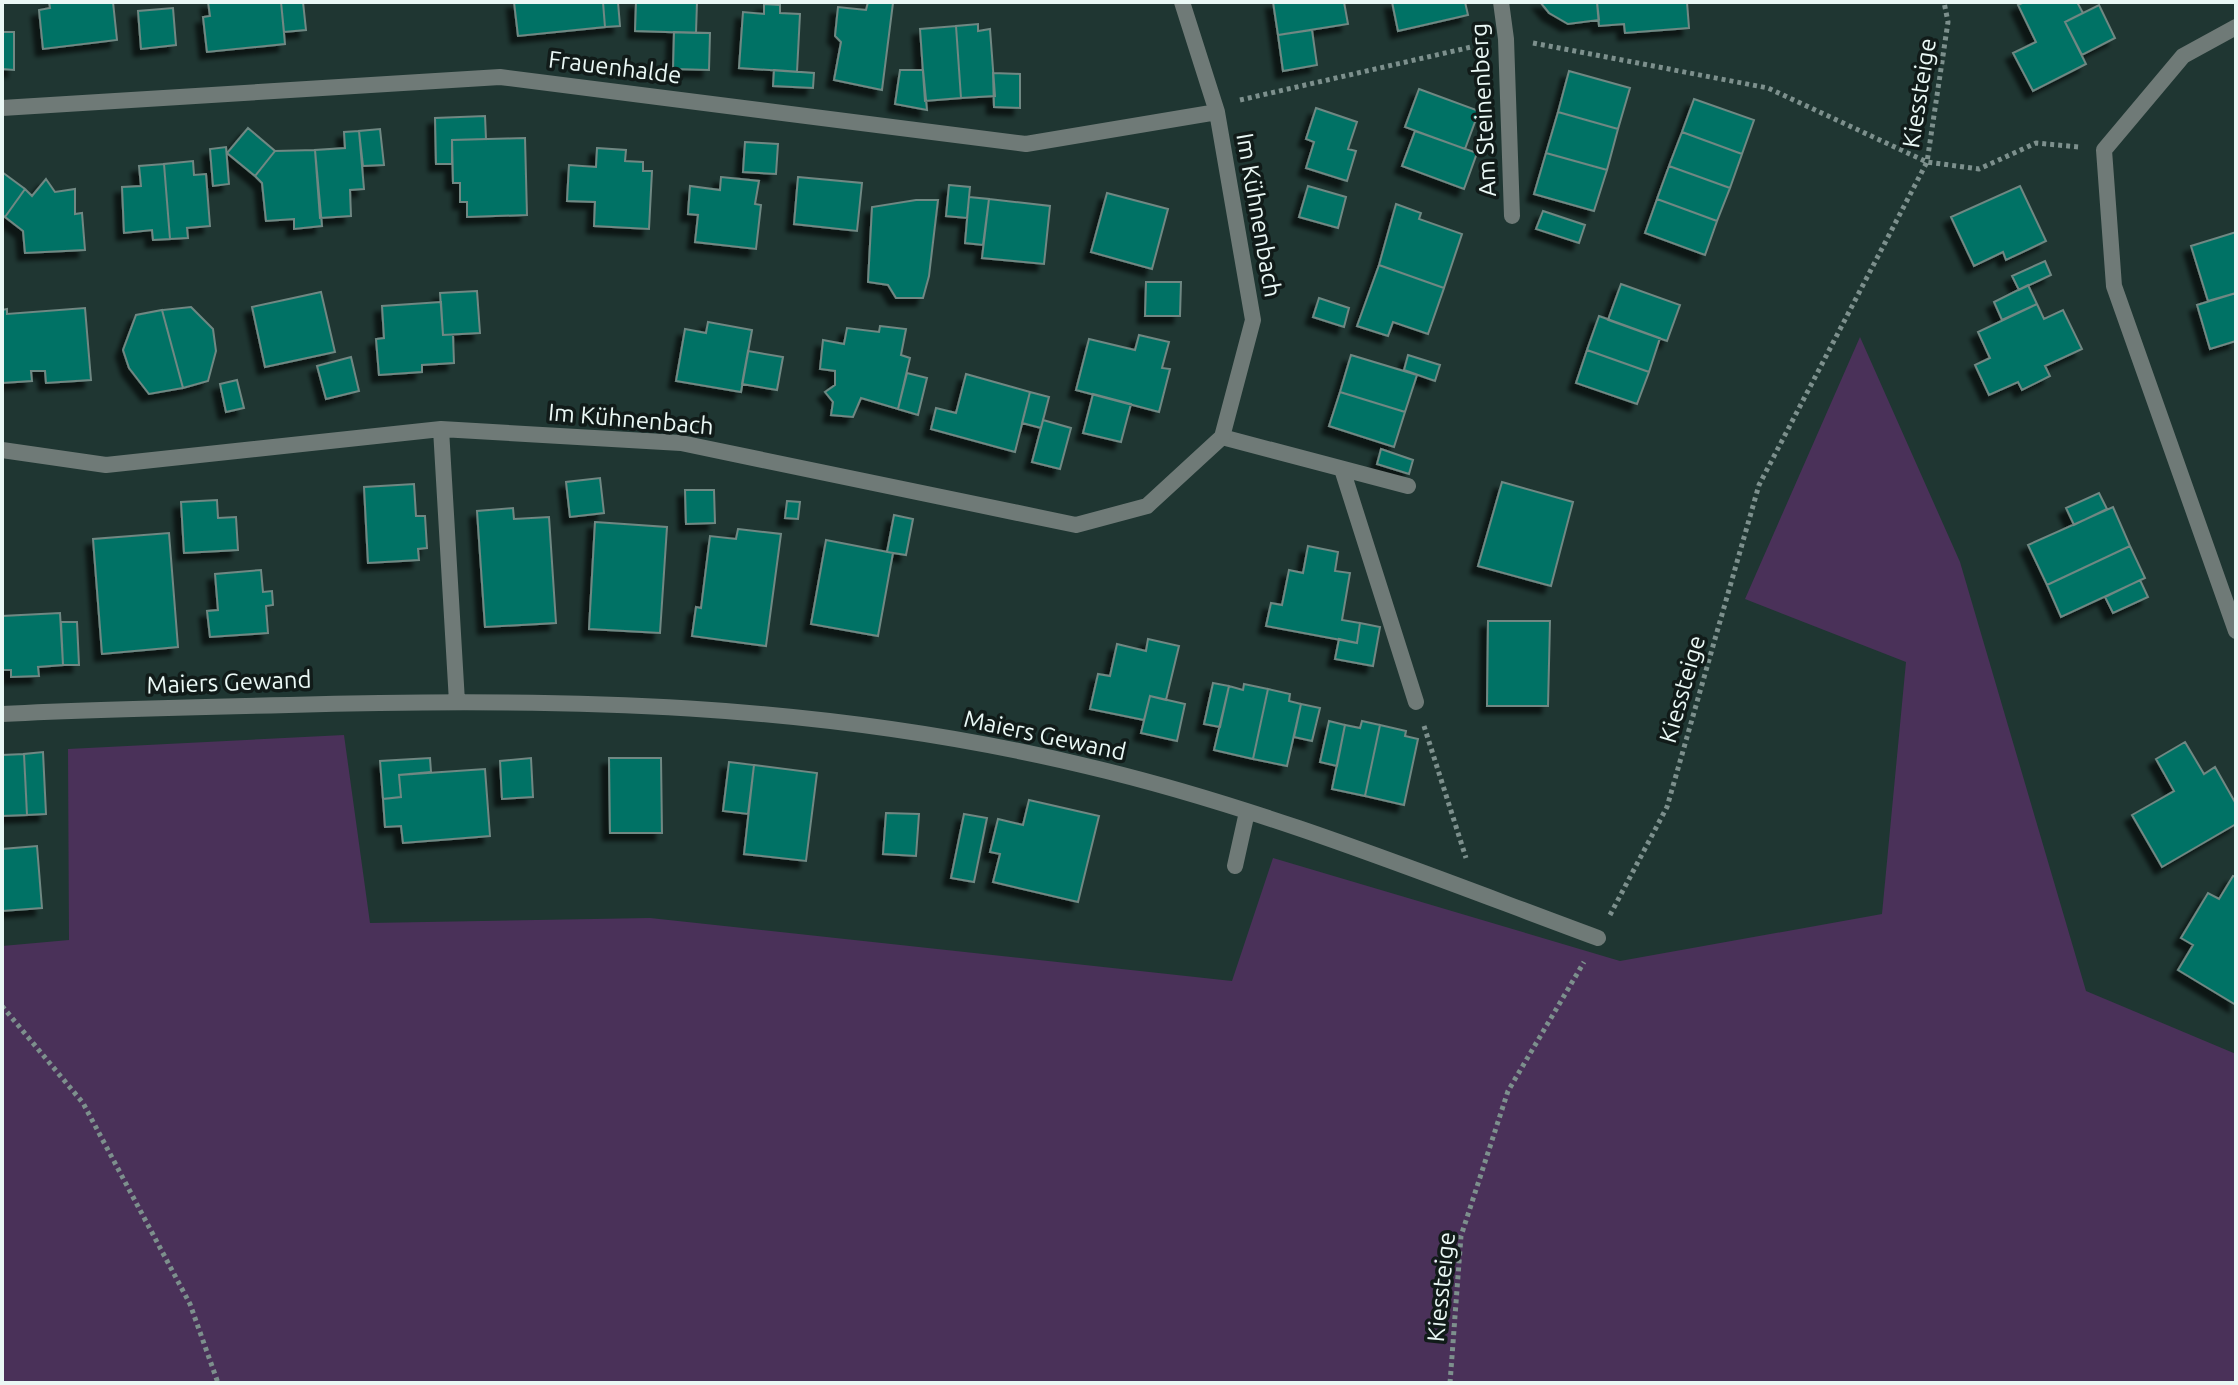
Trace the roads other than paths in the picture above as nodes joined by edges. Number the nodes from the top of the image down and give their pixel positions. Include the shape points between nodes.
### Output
1 (1182, 2) edge
2 (1501, 2) edge
3 (2236, 27) edge
4 (2, 108) edge
5 (1215, 109) junction
6 (1512, 216) dead end
7 (441, 429) junction
8 (1222, 437) junction
9 (2, 450) edge
10 (1342, 469) junction
11 (1408, 486) dead end
12 (2236, 631) edge
13 (457, 702) junction
14 (1416, 702) road end
15 (2, 714) edge
16 (1247, 812) junction
17 (1235, 866) dead end
18 (1598, 938) road end

1 - 5 street, Im Kühnenbach
2 - 6 street, Am Steinenberg
3 - 12 street via 2183,56 2104,150 2114,286
4 - 5 street, Frauenhalde via 500,77 1026,144
5 - 8 street, Im Kühnenbach via 1253,320
7 - 8 street, Im Kühnenbach via 681,443 1076,525 1147,506
7 - 9 street, Im Kühnenbach via 106,465
7 - 13 street
8 - 10 street
10 - 11 street
10 - 14 street
13 - 15 street, Maiers Gewand
13 - 16 street, Maiers Gewand via 608,702 768,713 1034,754
16 - 17 street
16 - 18 street, Maiers Gewand

